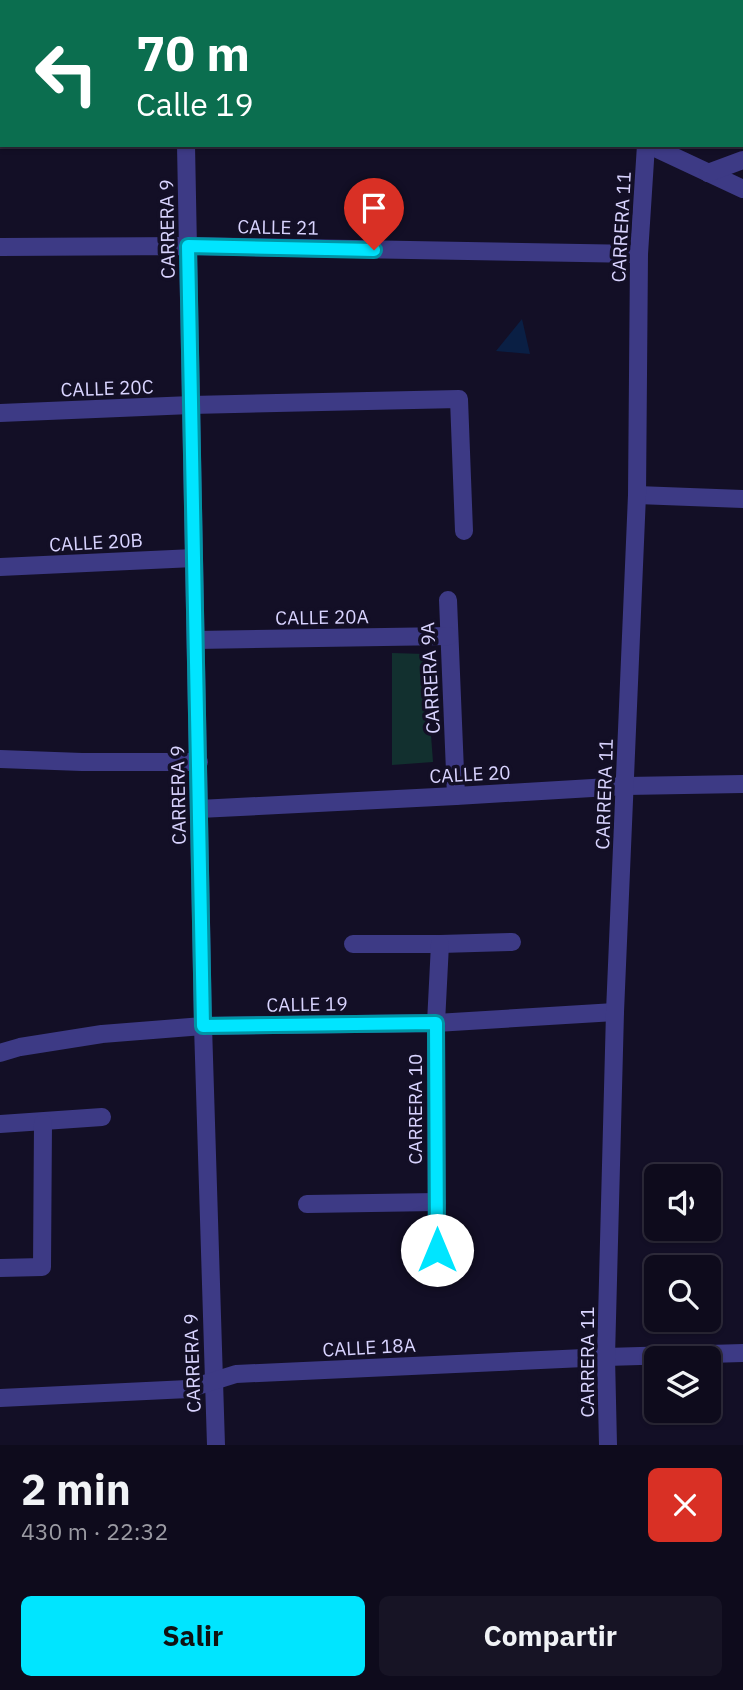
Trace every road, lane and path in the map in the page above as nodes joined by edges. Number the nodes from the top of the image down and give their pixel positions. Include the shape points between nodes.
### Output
1 (186, 147) edge
2 (647, 147) edge
3 (651, 147) edge
4 (743, 160) edge
5 (708, 173) junction
6 (743, 189) edge
7 (188, 246) junction
8 (0, 247) edge
9 (639, 254) junction
10 (191, 405) junction
11 (0, 413) edge
12 (637, 495) junction
13 (743, 499) edge
14 (464, 531) dead end
15 (194, 558) junction
16 (0, 567) edge
17 (448, 600) dead end
18 (450, 636) junction
19 (196, 640) junction
20 (0, 759) edge
21 (199, 762) junction
22 (743, 784) edge
23 (626, 786) junction
24 (456, 796) junction
25 (199, 809) junction
26 (512, 942) dead end
27 (353, 944) dead end
28 (440, 944) junction
29 (615, 1012) junction
30 (436, 1023) junction
31 (203, 1026) junction
32 (0, 1053) edge
33 (102, 1117) dead end
34 (43, 1122) junction
35 (0, 1124) edge
36 (437, 1202) junction
37 (307, 1204) dead end
38 (0, 1268) edge
39 (438, 1274) dead end
40 (743, 1353) edge
41 (606, 1357) junction
42 (214, 1381) junction
43 (0, 1398) edge
44 (216, 1445) edge
45 (608, 1445) edge

1 - 7 street, CARRERA 9
2 - 9 street, CARRERA 11
3 - 5 street
4 - 5 street
5 - 6 street
7 - 8 street, CALLE 21
7 - 9 street, CALLE 21
7 - 10 street, CARRERA 9
9 - 12 street, CARRERA 11
10 - 11 street, CALLE 20C
10 - 14 street, CALLE 20C via 459,399
10 - 15 street, CARRERA 9
12 - 13 street
12 - 23 street, CARRERA 11
15 - 16 street, CALLE 20B
15 - 19 street, CARRERA 9
17 - 18 street, CARRERA 9A
18 - 19 street, CALLE 20A
18 - 24 street, CARRERA 9A
19 - 21 street, CARRERA 9
20 - 21 street
21 - 25 street, CARRERA 9
22 - 23 street, CALLE 20
23 - 24 street, CALLE 20
23 - 29 street, CARRERA 11
24 - 25 street, CALLE 20
25 - 31 street, CARRERA 9
26 - 28 street
27 - 28 street
28 - 30 street, CARRERA 10
29 - 30 street, CALLE 19
29 - 41 street, CARRERA 11
30 - 31 street, CALLE 19
30 - 36 street, CARRERA 10
31 - 32 street, CALLE 19 via 102,1034
31 - 42 street, CARRERA 9
33 - 34 street
34 - 35 street
34 - 38 street via 42,1267
36 - 37 street
36 - 39 street, CARRERA 10
40 - 41 street, CALLE 18A
41 - 42 street, CALLE 18A via 236,1374
41 - 45 street, CARRERA 11
42 - 43 street, CALLE 18A via 188,1389
42 - 44 street, CARRERA 9

